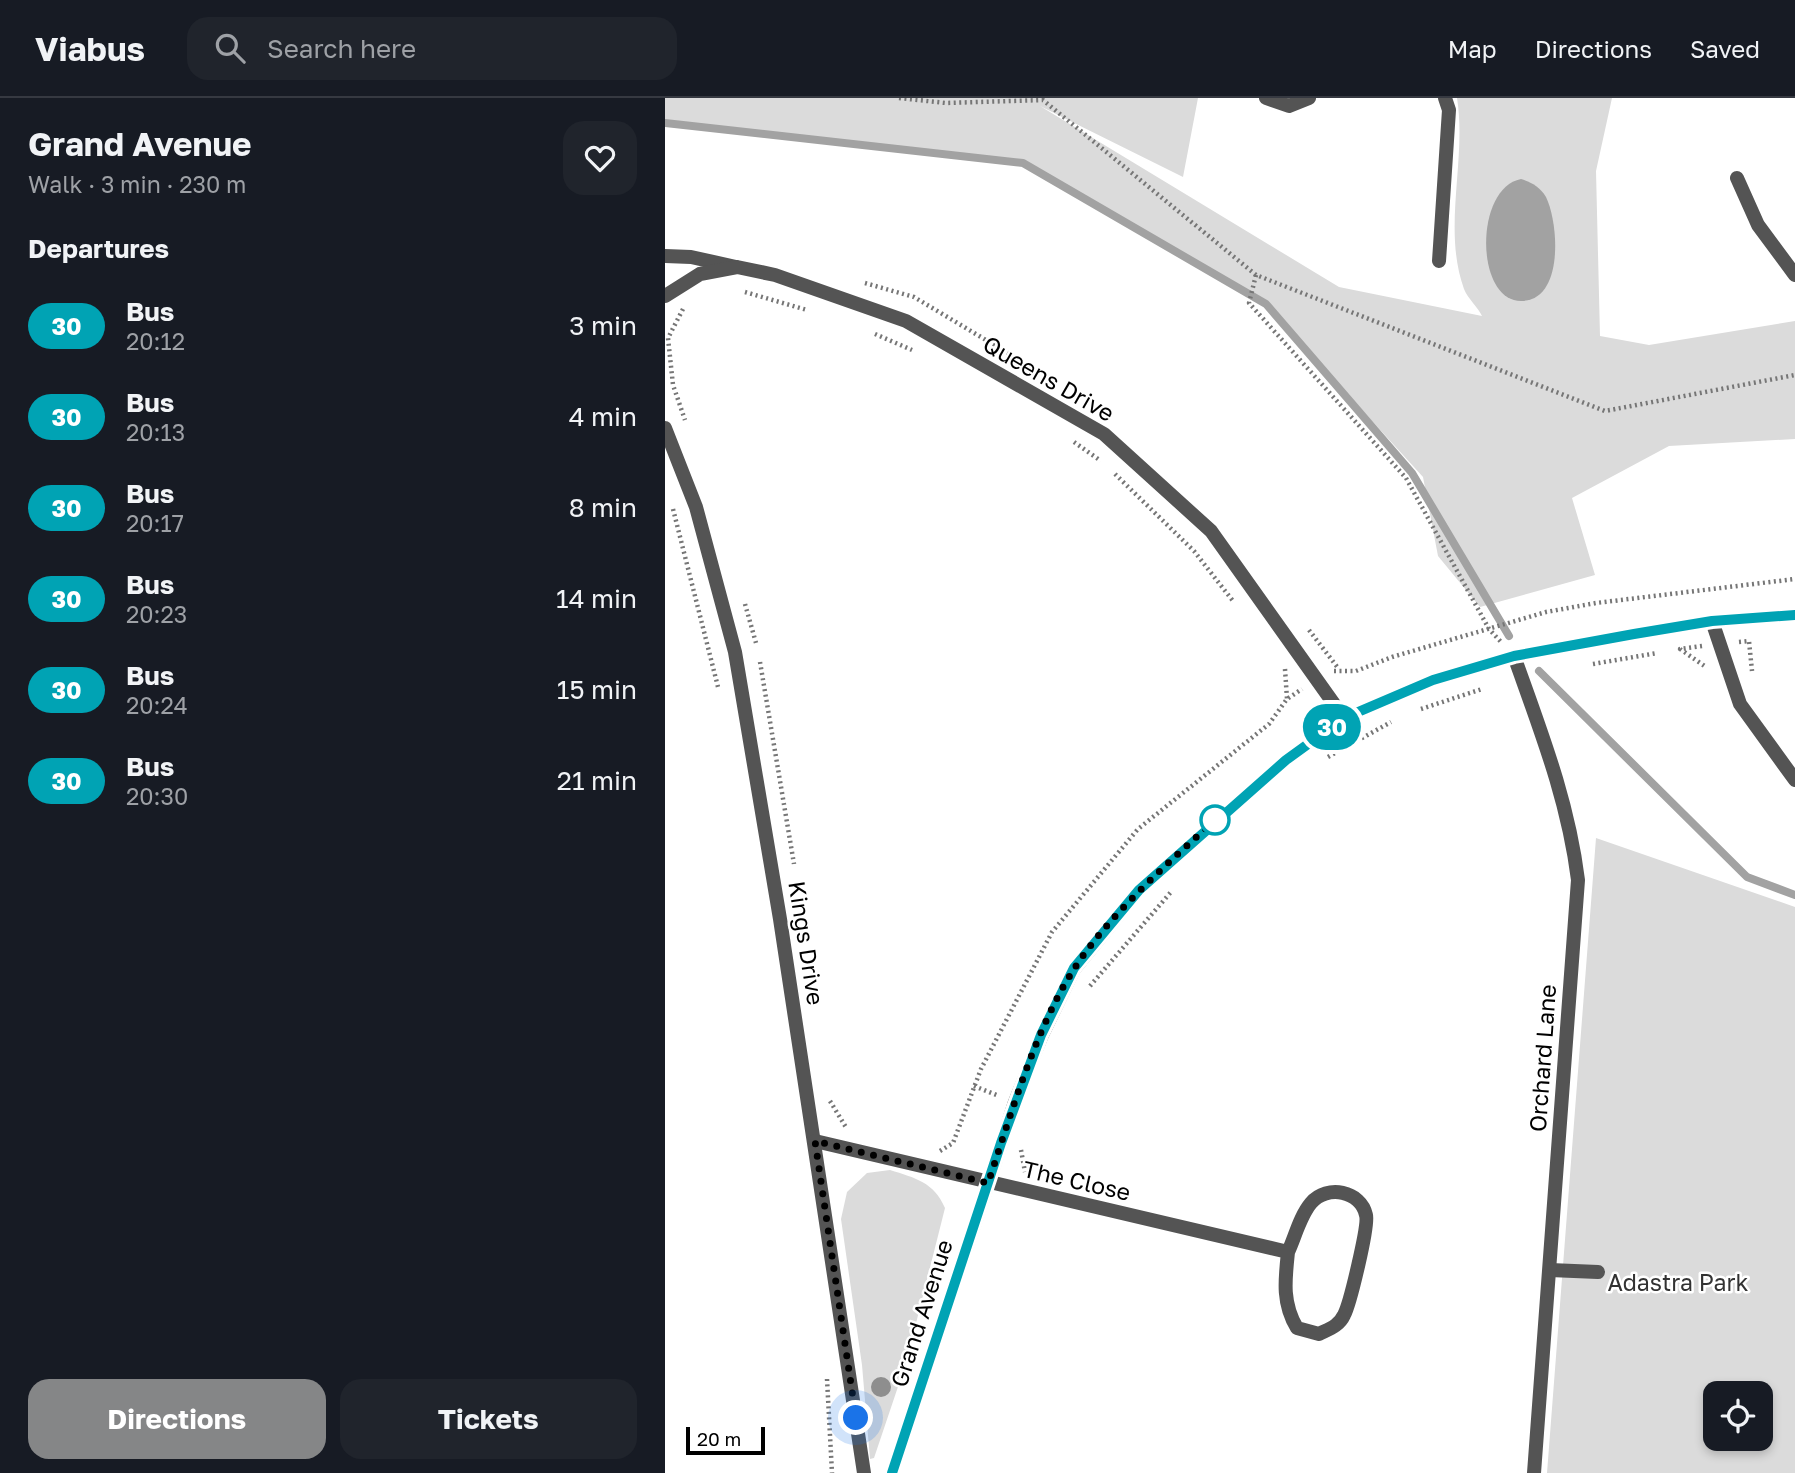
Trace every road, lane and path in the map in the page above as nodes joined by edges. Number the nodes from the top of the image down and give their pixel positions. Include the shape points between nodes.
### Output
1 (899, 98) edge
2 (1266, 98) edge
3 (1309, 98) edge
4 (1445, 98) edge
5 (1737, 178) dead end
6 (665, 256) edge
7 (1439, 261) dead end
8 (737, 267) junction
9 (1256, 275) junction
10 (1795, 275) edge
11 (740, 290) dead end
12 (665, 295) edge
13 (694, 303) dead end
14 (814, 312) dead end
15 (864, 329) dead end
16 (924, 355) dead end
17 (1795, 375) edge
18 (685, 423) dead end
19 (665, 428) edge
20 (1070, 439) dead end
21 (669, 498) dead end
22 (1795, 579) edge
23 (744, 600) dead end
24 (1235, 603) dead end
25 (1795, 615) edge
26 (1712, 621) junction
27 (1489, 629) junction
28 (1680, 649) dead end
29 (1514, 656) junction
30 (1592, 664) dead end
31 (1285, 667) dead end
32 (1317, 680) junction
33 (1487, 687) dead end
34 (720, 695) dead end
35 (1287, 699) junction
36 (1415, 711) dead end
37 (1403, 715) dead end
38 (1344, 718) junction
39 (1321, 761) dead end
40 (1795, 780) edge
41 (795, 870) dead end
42 (1176, 886) dead end
43 (1085, 995) dead end
44 (828, 1090) dead end
45 (850, 1134) dead end
46 (815, 1141) junction
47 (1019, 1144) dead end
48 (931, 1156) dead end
49 (988, 1183) junction
50 (1021, 1191) junction
51 (1288, 1252) junction
52 (1550, 1270) junction
53 (1598, 1272) dead end
54 (827, 1371) dead end
55 (832, 1473) edge
56 (864, 1473) edge
57 (892, 1473) edge
58 (1534, 1473) edge

1 - 9 path via 946,103 1043,100
2 - 3 street via 1289,106
4 - 7 street via 1449,110
5 - 10 street via 1758,225
6 - 8 street
8 - 12 street, Queens Drive via 700,274
8 - 32 street, Queens Drive via 775,275 906,321 1104,434 1212,531
9 - 17 path via 1605,411
9 - 27 path via 1249,303 1406,478
11 - 14 path
13 - 18 path via 683,309 667,338 673,385
15 - 16 path
19 - 46 street, Kings Drive via 695,507 735,652
20 - 24 path via 1101,461 1194,551
21 - 34 path
22 - 27 path via 1596,603
23 - 41 path via 773,733
25 - 26 street, Grand Avenue
26 - 29 street, Grand Avenue
26 - 40 street via 1740,704
27 - 32 path via 1356,671 1338,668
28 - 30 path
29 - 38 street, Grand Avenue via 1433,680
29 - 52 street, Orchard Lane via 1551,752 1573,836 1578,880
31 - 35 path
32 - 35 path
32 - 38 street, Queens Drive
33 - 36 path
35 - 48 path via 1269,724 1138,829 1052,932 981,1069 953,1143
37 - 39 path
38 - 49 street, Grand Avenue via 1238,799 1149,881 1074,968 1041,1035
42 - 43 path
44 - 45 path via 830,1104
46 - 49 street, The Close
46 - 56 street, Kings Drive
47 - 50 path via 1026,1168
49 - 50 street, The Close
49 - 57 street, Grand Avenue
50 - 51 street, The Close
51 - 51 street via 1311,1202 1329,1193 1345,1192 1361,1202 1367,1218 1352,1292 1337,1326 1319,1334 1297,1328 1286,1310
52 - 53 street
52 - 58 street, Orchard Lane
54 - 55 path

